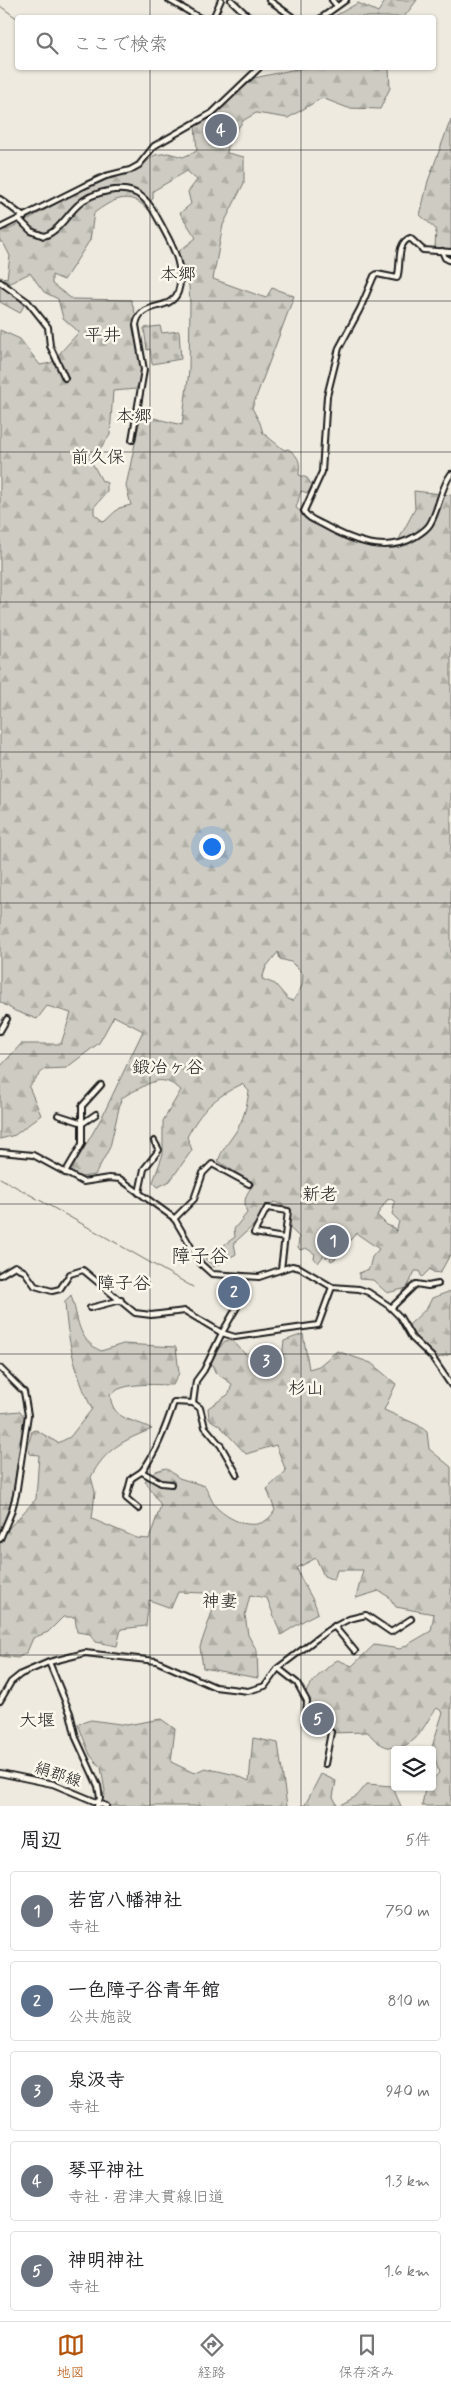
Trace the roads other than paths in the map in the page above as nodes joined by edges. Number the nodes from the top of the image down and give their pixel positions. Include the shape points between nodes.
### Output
1 (169, 0) edge
2 (221, 0) edge
3 (231, 0) edge
4 (269, 0) edge
5 (332, 0) edge
6 (346, 0) edge
7 (337, 6) junction
8 (195, 15) edge
9 (214, 15) edge
10 (247, 15) edge
11 (290, 15) edge
12 (325, 15) edge
13 (255, 70) edge
14 (0, 199) edge
15 (24, 217) junction
16 (20, 220) junction
17 (0, 228) edge
18 (442, 251) junction
19 (451, 252) edge
20 (451, 261) edge
21 (0, 282) edge
22 (65, 378) dead end
23 (132, 440) dead end
24 (451, 474) edge
25 (7, 1019) dead end
26 (0, 1031) edge
27 (101, 1084) dead end
28 (96, 1114) dead end
29 (58, 1115) dead end
30 (83, 1123) junction
31 (154, 1141) dead end
32 (0, 1152) edge
33 (65, 1173) junction
34 (249, 1184) dead end
35 (139, 1193) junction
36 (174, 1219) junction
37 (284, 1238) junction
38 (281, 1269) junction
39 (0, 1274) edge
40 (244, 1277) junction
41 (438, 1284) dead end
42 (332, 1287) junction
43 (121, 1300) junction
44 (90, 1308) dead end
45 (391, 1308) junction
46 (222, 1333) junction
47 (0, 1368) edge
48 (451, 1385) edge
49 (193, 1403) junction
50 (142, 1472) junction
51 (237, 1474) dead end
52 (170, 1484) dead end
53 (139, 1509) dead end
54 (0, 1539) edge
55 (411, 1619) dead end
56 (334, 1626) junction
57 (355, 1651) dead end
58 (49, 1662) junction
59 (278, 1668) junction
60 (0, 1701) edge
61 (325, 1764) dead end
62 (0, 1773) edge
63 (98, 1804) edge
64 (106, 1806) edge

1 - 8 street
2 - 9 street
3 - 10 street
4 - 11 street
5 - 7 street
6 - 7 street
7 - 12 street
13 - 15 street via 212,112 154,146 139,165 84,186
14 - 15 street
15 - 16 street
16 - 17 street
16 - 23 street via 31,231 44,236 85,200 99,193 124,188 135,190 146,200 171,243 179,268 178,292 172,300 143,311 137,318 144,370
18 - 19 street
18 - 20 street
18 - 24 street via 423,250 408,238 399,257 397,278 374,276 339,348 326,396 322,472 304,512 326,527 361,542 398,544 411,539 430,524
21 - 22 street via 28,302 48,327 50,346
25 - 26 street
27 - 30 street via 82,1106
28 - 30 street
29 - 30 street
30 - 33 street via 82,1144
31 - 35 street via 159,1150 144,1169
32 - 33 street via 33,1155
33 - 35 street via 83,1182 108,1178 120,1180
34 - 36 street via 212,1164 202,1173 194,1200
35 - 36 street
36 - 40 street via 207,1271 220,1276
37 - 37 street via 288,1211 267,1208 254,1233
37 - 38 street
38 - 40 street via 269,1276
38 - 42 street via 300,1268
39 - 43 street via 15,1266 25,1272 35,1286 54,1291 62,1288 70,1274 83,1270
40 - 46 street via 245,1293
41 - 45 street via 416,1284
42 - 45 street via 368,1292
42 - 46 street via 318,1325 235,1337
43 - 44 street
43 - 46 street via 138,1314 185,1311
45 - 48 street
46 - 49 street via 196,1381
47 - 54 street via 24,1392 28,1414 12,1513
49 - 50 street via 174,1402 172,1413
49 - 51 street via 202,1412 205,1427 221,1446
50 - 52 street via 161,1483
50 - 53 street via 131,1479 126,1498
55 - 56 street via 391,1632 366,1615
56 - 57 street
56 - 59 street
58 - 59 street via 85,1653 156,1661 201,1683 248,1691 265,1686
58 - 60 street via 15,1677
58 - 63 street via 70,1713 76,1738 98,1786
59 - 61 street via 297,1683 307,1701 306,1716 310,1722 330,1732
62 - 63 main road, 絹郡線 via 53,1784
63 - 64 main road, 絹郡線

